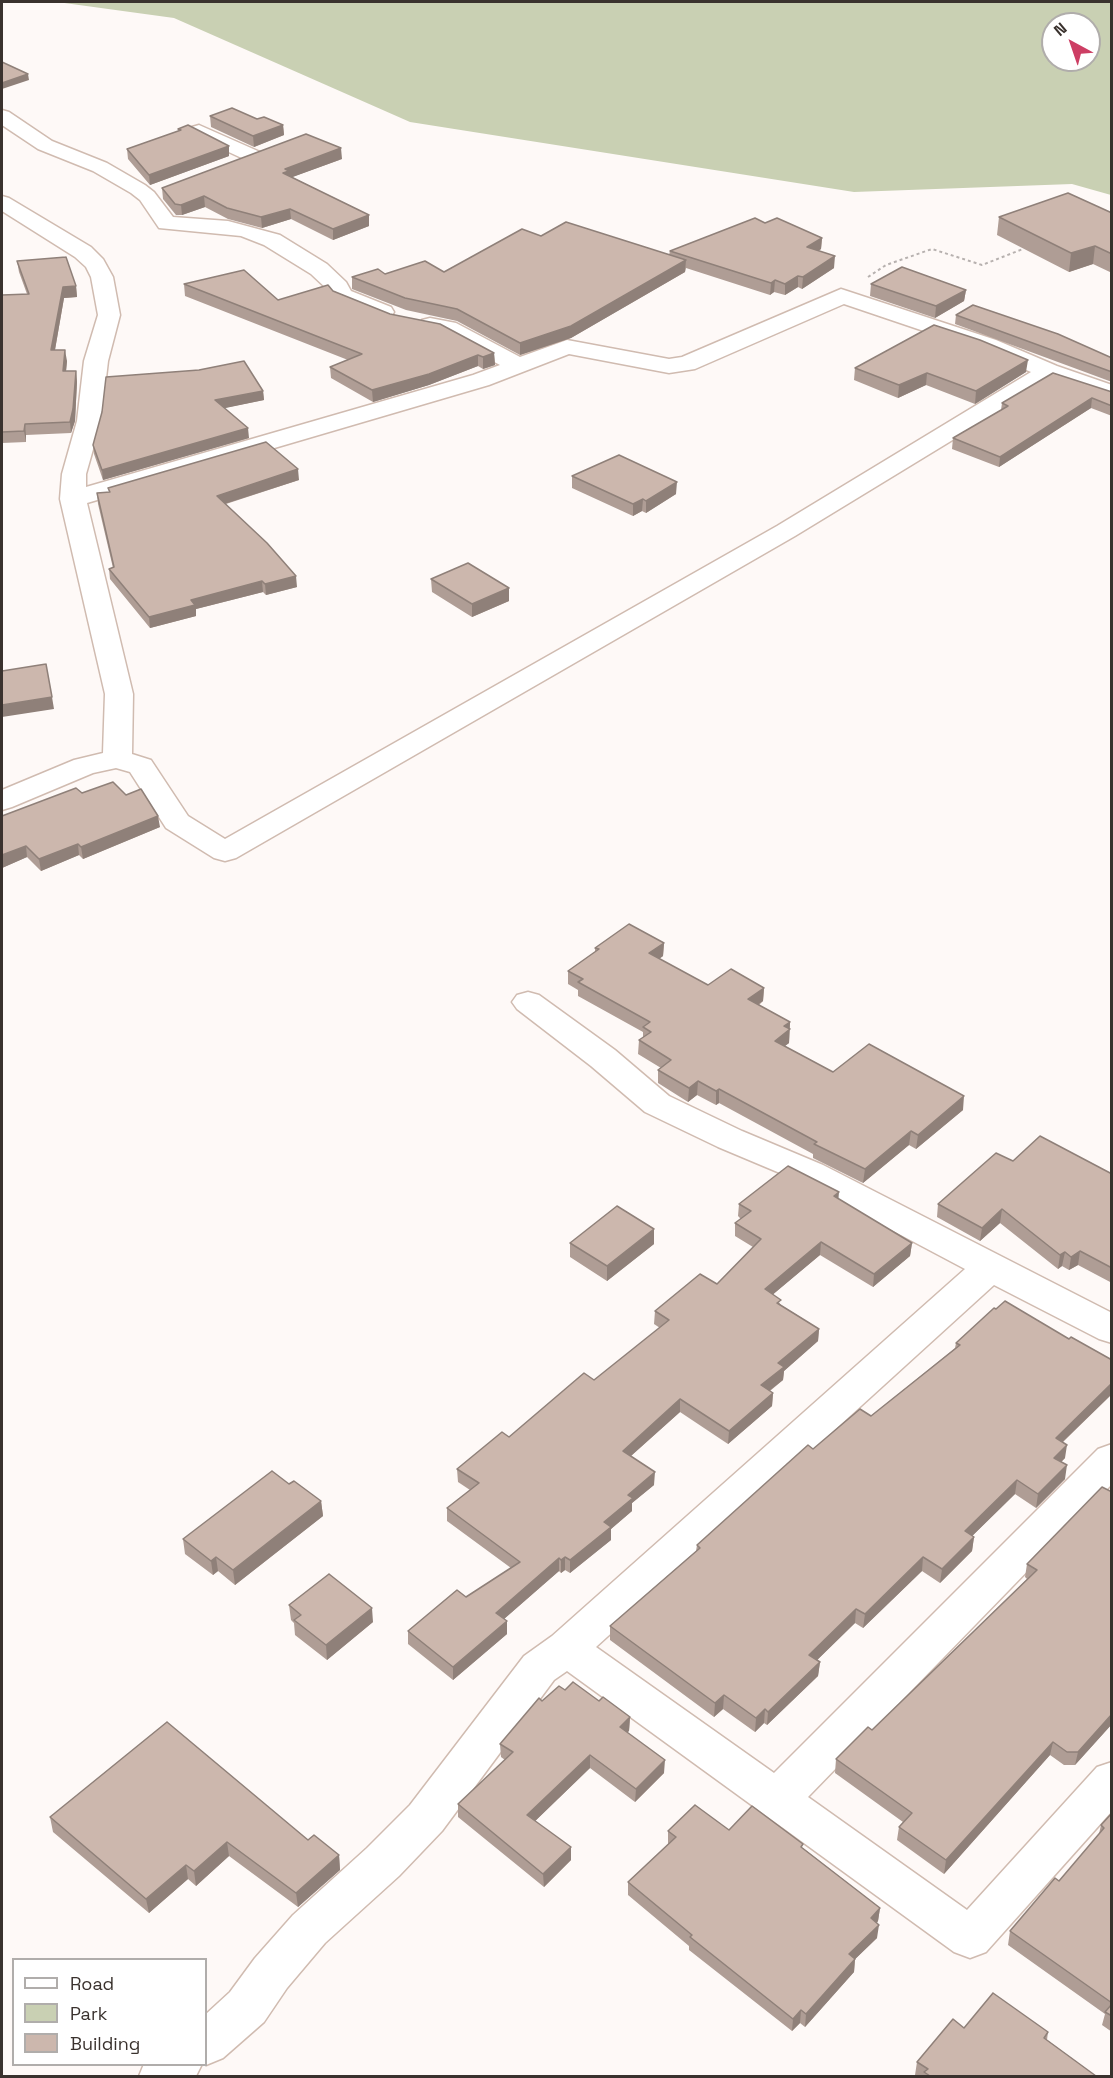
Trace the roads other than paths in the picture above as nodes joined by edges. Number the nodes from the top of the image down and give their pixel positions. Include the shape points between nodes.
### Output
1 (2, 116) edge
2 (200, 131) edge
3 (275, 148) edge
4 (253, 156) junction
5 (232, 164) edge
6 (169, 188) edge
7 (147, 196) junction
8 (2, 202) edge
9 (520, 366) junction
10 (1049, 371) junction
11 (1112, 393) edge
12 (73, 499) junction
13 (117, 759) junction
14 (2, 801) edge
15 (528, 1002) dead end
16 (991, 1267) junction
17 (1112, 1330) edge
18 (1112, 1459) edge
19 (567, 1648) junction
20 (1112, 1780) edge
21 (778, 1798) junction
22 (207, 2042) edge
23 (176, 2066) edge
24 (163, 2076) edge

1 - 7 street via 45,145 100,167
2 - 4 street
3 - 4 street
4 - 5 street
6 - 7 street
7 - 9 street via 166,223 228,227 272,240 319,269 342,295 403,319 448,328
8 - 12 street via 83,252 102,277 109,315 96,361 89,421 74,474
9 - 10 street via 567,348 645,363 687,364 841,296 988,345
9 - 12 street
10 - 11 street
10 - 13 street via 620,628 225,852 177,822 141,766
12 - 13 street via 119,694
13 - 14 street via 84,766
15 - 16 street via 657,1104 812,1173
16 - 17 street
16 - 19 street
18 - 21 street
19 - 21 street
19 - 22 street via 539,1668 426,1818 309,1929 247,2007
20 - 21 street via 970,1938
23 - 24 street

